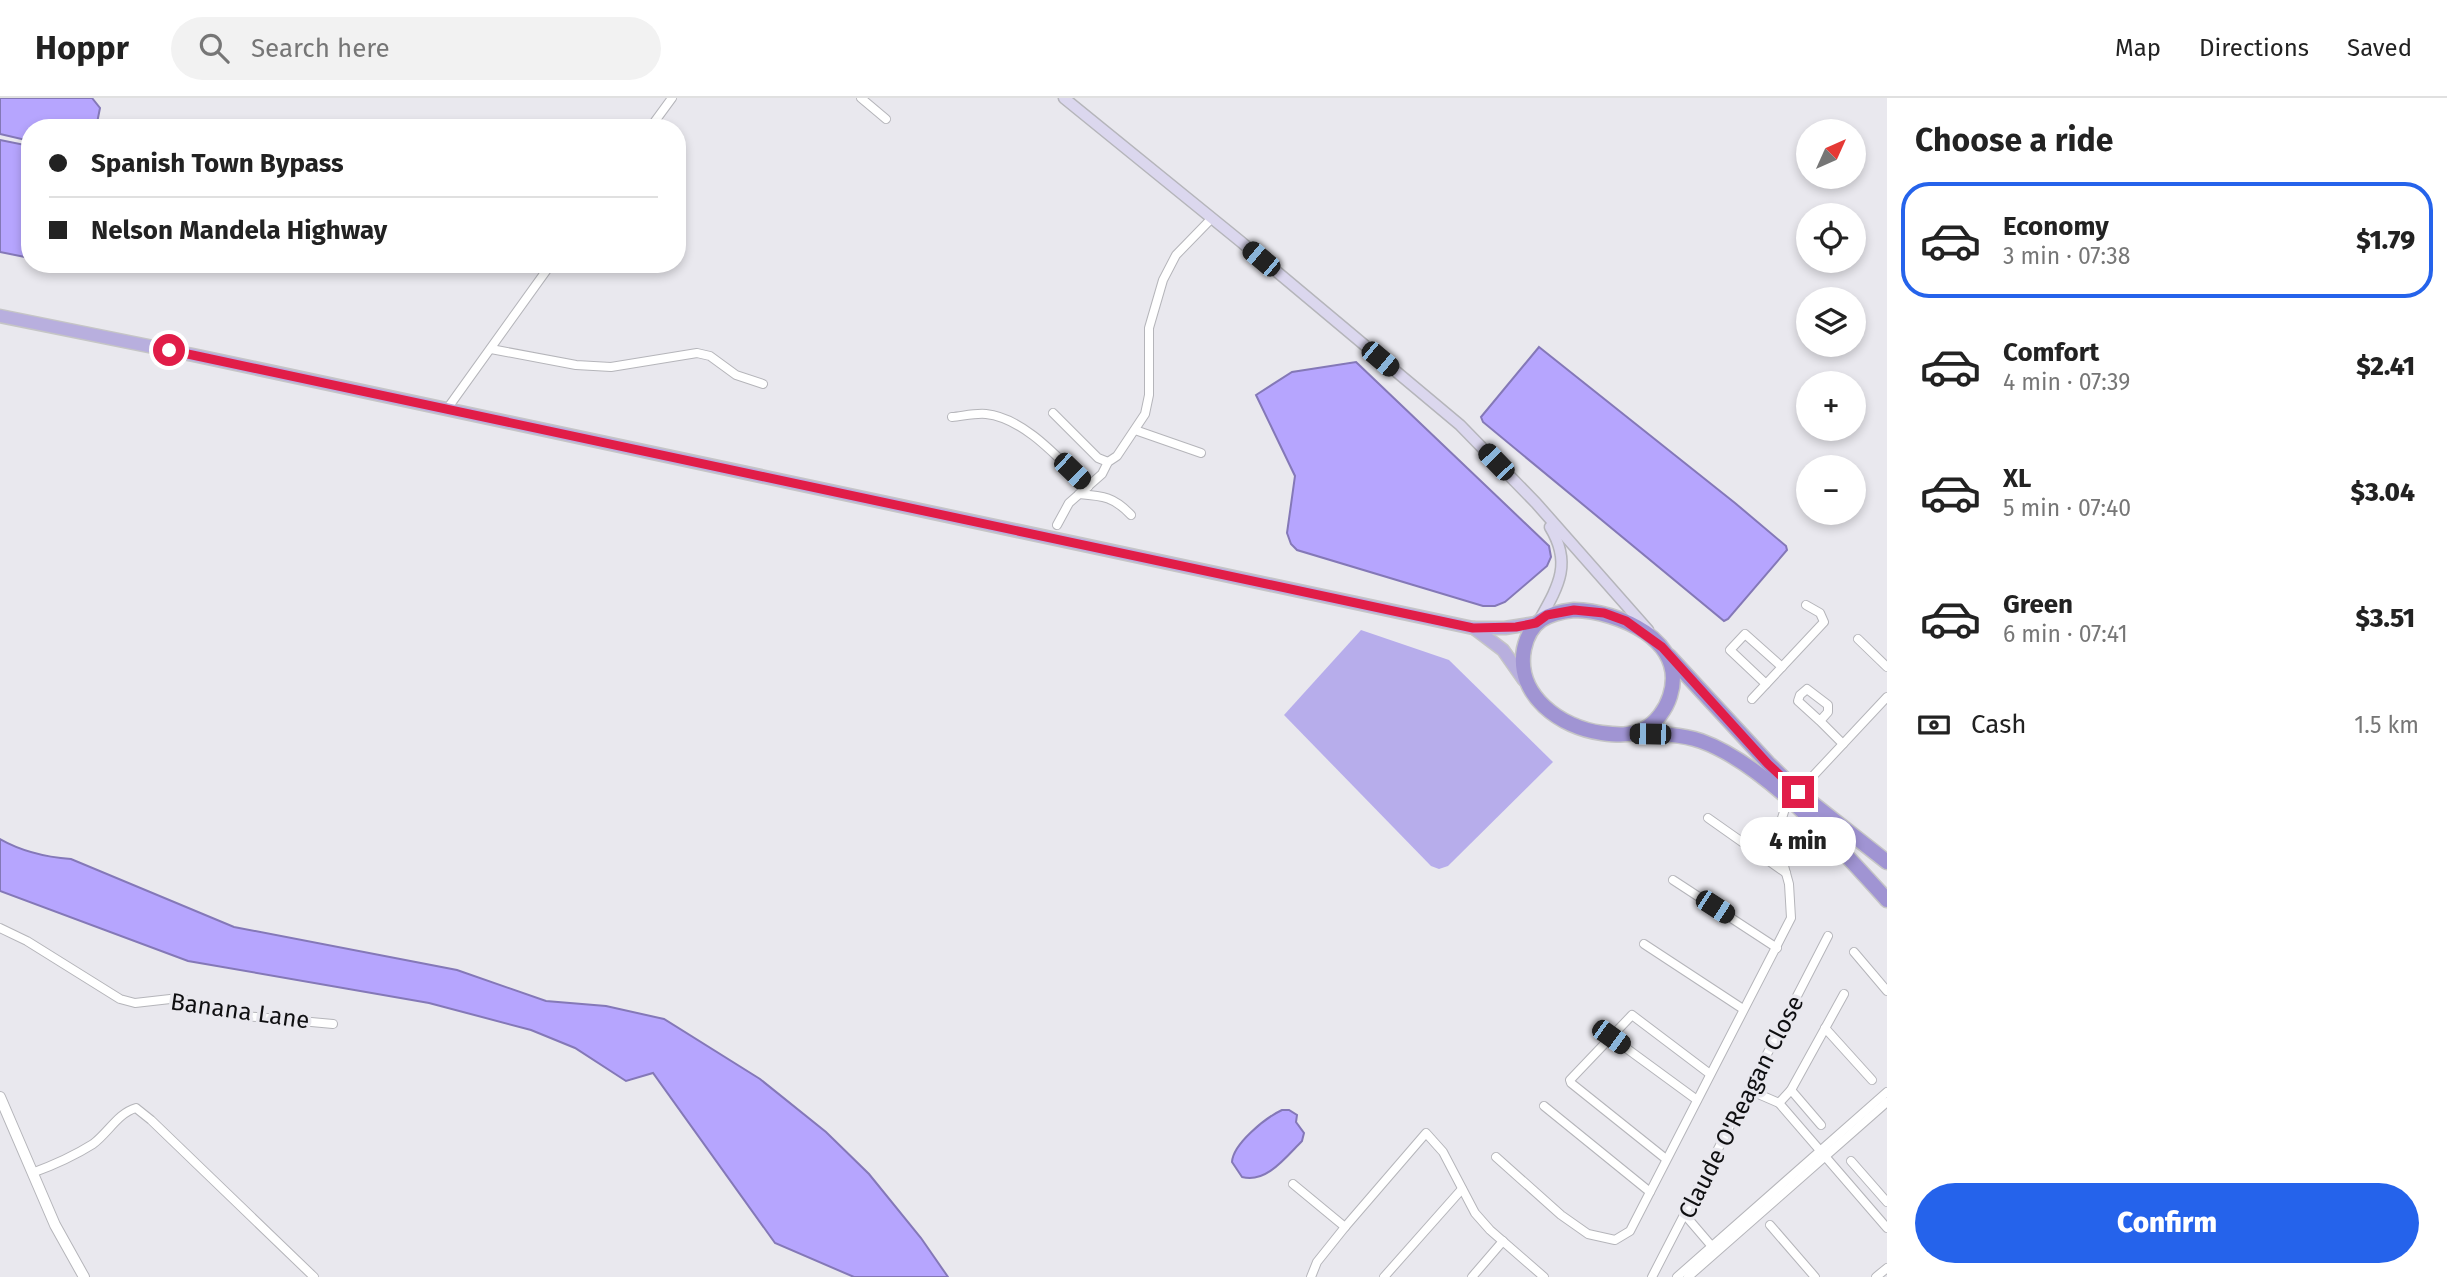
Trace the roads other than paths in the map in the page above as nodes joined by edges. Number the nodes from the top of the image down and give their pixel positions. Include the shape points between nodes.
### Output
1 (671, 98) edge
2 (861, 98) edge
3 (1064, 98) edge
4 (656, 119) edge
5 (886, 119) dead end
6 (1212, 218) junction
7 (545, 273) edge
8 (0, 316) edge
9 (491, 349) junction
10 (763, 384) dead end
11 (447, 410) junction
12 (1053, 413) dead end
13 (953, 417) dead end
14 (1135, 430) junction
15 (1201, 453) dead end
16 (1108, 462) junction
17 (1088, 487) junction
18 (1079, 494) junction
19 (1536, 503) junction
20 (1131, 515) dead end
21 (1058, 525) dead end
22 (1806, 605) dead end
23 (1538, 621) junction
24 (1473, 628) junction
25 (1858, 639) dead end
26 (1664, 650) junction
27 (1782, 667) junction
28 (1887, 667) edge
29 (1766, 684) junction
30 (1528, 686) junction
31 (1887, 697) edge
32 (1752, 699) dead end
33 (1820, 721) dead end
34 (1634, 734) junction
35 (1843, 744) junction
36 (1793, 795) junction
37 (1707, 818) dead end
38 (1887, 862) edge
39 (1786, 873) junction
40 (1673, 880) dead end
41 (1886, 899) edge
42 (0, 928) edge
43 (1828, 936) dead end
44 (1644, 944) dead end
45 (1777, 948) junction
46 (1854, 952) dead end
47 (1887, 991) edge
48 (1844, 994) dead end
49 (1743, 1009) junction
50 (333, 1024) dead end
51 (1825, 1028) junction
52 (1611, 1037) junction
53 (1710, 1073) junction
54 (1872, 1080) dead end
55 (1749, 1090) junction
56 (1791, 1090) junction
57 (1887, 1092) edge
58 (0, 1097) edge
59 (1698, 1100) junction
60 (1887, 1102) edge
61 (1779, 1103) junction
62 (1545, 1106) dead end
63 (1821, 1125) dead end
64 (1823, 1154) junction
65 (1496, 1157) dead end
66 (1666, 1159) junction
67 (1851, 1161) dead end
68 (32, 1173) junction
69 (1293, 1184) dead end
70 (1874, 1188) junction
71 (1462, 1189) junction
72 (1650, 1192) junction
73 (1861, 1199) junction
74 (1887, 1202) edge
75 (1685, 1215) junction
76 (1770, 1225) dead end
77 (1345, 1227) junction
78 (1887, 1228) edge
79 (1503, 1241) junction
80 (1714, 1249) junction
81 (1887, 1268) edge
82 (84, 1277) edge
83 (314, 1277) edge
84 (1311, 1277) edge
85 (1384, 1277) edge
86 (1472, 1277) edge
87 (1544, 1277) edge
88 (1653, 1277) edge
89 (1677, 1277) edge
90 (1688, 1277) edge
91 (1815, 1277) edge
92 (1876, 1277) edge

1 - 4 street
2 - 5 street
3 - 6 main road
6 - 14 street via 1176,255 1164,280 1149,328 1149,395
6 - 19 main road via 1460,425
7 - 9 street
8 - 11 main road
9 - 10 street via 611,367 697,353
9 - 11 street
11 - 24 main road
12 - 16 street via 1098,458
13 - 17 street via 984,413 1003,418 1040,440
14 - 15 street
14 - 16 street
16 - 17 street
17 - 18 street
18 - 20 street via 1118,501
18 - 21 street
19 - 23 main road via 1562,553 1557,587
19 - 26 main road
22 - 27 street via 1820,613 1824,622
23 - 24 main road
23 - 26 highway via 1574,610 1604,613 1626,621
23 - 30 highway via 1524,655
24 - 30 main road via 1503,650
25 - 28 street
26 - 34 highway via 1673,675 1669,700 1650,725
26 - 36 highway
27 - 29 street
27 - 29 street via 1745,634 1730,650
29 - 32 street
30 - 34 highway via 1548,710 1574,726 1590,732
31 - 35 street
33 - 35 street
34 - 36 highway via 1665,734 1702,742
35 - 36 street
36 - 38 highway
36 - 39 street via 1776,837
36 - 41 highway via 1805,814
37 - 39 street
39 - 45 street via 1791,918
40 - 45 street
42 - 50 street, Banana Lane via 120,999 135,1003 179,998 223,1014
43 - 55 street, Claude O'Reagan Close
44 - 49 street
45 - 49 street
46 - 47 street
48 - 51 street
49 - 53 street
51 - 54 street
51 - 56 street
52 - 53 street via 1632,1015
52 - 59 street
52 - 66 street via 1571,1083
53 - 59 street
55 - 61 street
55 - 75 street, Claude O'Reagan Close
56 - 61 street
56 - 63 street
57 - 64 street
58 - 68 street
59 - 66 street
60 - 64 street
61 - 64 street
62 - 72 street
64 - 73 street
64 - 80 street
65 - 72 street via 1588,1234 1615,1240 1630,1231
66 - 72 street
67 - 70 street
68 - 82 street
68 - 83 street via 96,1142 128,1110 136,1108
69 - 77 street
70 - 73 street
70 - 74 street
71 - 77 street via 1443,1152 1426,1133
71 - 79 street via 1475,1213
71 - 85 street
73 - 78 street
75 - 80 street
75 - 88 street, Claude O'Reagan Close
76 - 91 street
77 - 84 street
79 - 86 street
79 - 87 street
80 - 89 street
80 - 90 street
81 - 92 street

